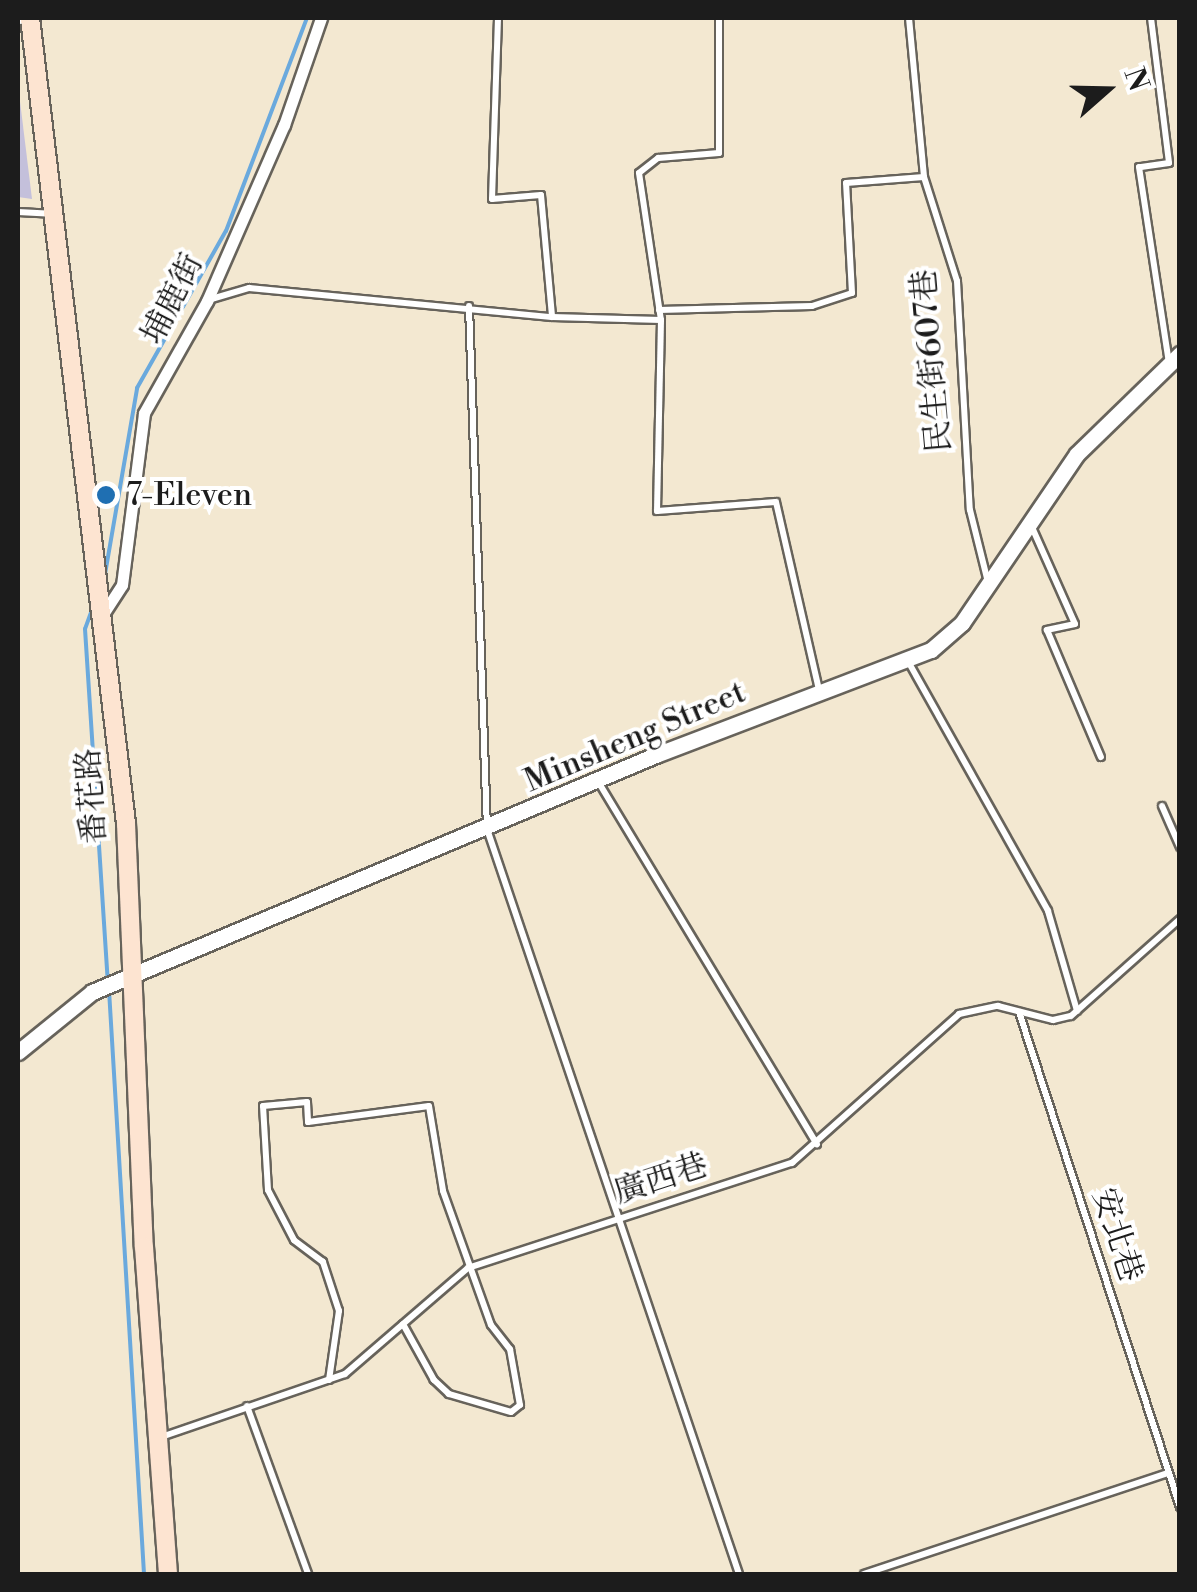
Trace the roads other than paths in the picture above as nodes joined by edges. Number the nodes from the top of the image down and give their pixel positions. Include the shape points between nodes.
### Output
1 (30, 18) edge
2 (322, 18) edge
3 (498, 18) edge
4 (718, 18) edge
5 (909, 18) edge
6 (1151, 18) edge
7 (924, 177) junction
8 (18, 212) edge
9 (54, 214) junction
10 (206, 301) junction
11 (469, 306) junction
12 (659, 310) junction
13 (552, 317) junction
14 (661, 320) junction
15 (1174, 360) edge
16 (1030, 524) junction
17 (988, 582) junction
18 (105, 610) junction
19 (908, 662) junction
20 (819, 690) junction
21 (1102, 757) dead end
22 (599, 783) junction
23 (1162, 806) dead end
24 (487, 829) junction
25 (1180, 847) edge
26 (1180, 919) edge
27 (130, 976) junction
28 (1019, 1011) junction
29 (1076, 1011) junction
30 (18, 1052) edge
31 (817, 1144) junction
32 (622, 1218) junction
33 (468, 1268) junction
34 (403, 1324) junction
35 (328, 1380) junction
36 (247, 1406) junction
37 (159, 1438) junction
38 (1168, 1474) junction
39 (1180, 1507) edge
40 (168, 1574) edge
41 (308, 1574) edge
42 (739, 1574) edge
43 (864, 1574) edge

1 - 9 main road, 番花路
2 - 10 street, 埔鹿街 via 284,125
3 - 13 lane via 492,199 542,195
4 - 12 lane via 718,153 658,158 639,173
5 - 7 lane, 民生街607巷
6 - 15 lane via 1169,163 1140,167
7 - 12 lane via 846,183 852,294 812,306
7 - 17 lane, 民生街607巷 via 956,281 970,510
8 - 9 lane
9 - 18 main road, 番花路
10 - 11 lane via 249,288
10 - 18 street, 埔鹿街 via 144,413 122,584
11 - 13 lane
11 - 24 lane
12 - 14 lane
13 - 14 lane
14 - 20 lane via 657,511 776,502
15 - 16 street, Minsheng Street via 1077,454
16 - 17 street, Minsheng Street
16 - 21 lane via 1076,624 1048,630
17 - 19 street, Minsheng Street via 962,622
18 - 27 main road, 番花路 via 126,824
19 - 20 street, Minsheng Street
19 - 29 lane via 1048,911
20 - 22 street, Minsheng Street
22 - 24 street, Minsheng Street
22 - 31 lane
23 - 25 lane
24 - 27 street, Minsheng Street
24 - 32 lane
26 - 29 lane
27 - 30 street, Minsheng Street via 92,992
27 - 37 main road, 番花路
28 - 29 lane, 廣西巷 via 1053,1020
28 - 31 lane, 廣西巷 via 976,1006 960,1014
28 - 38 lane, 安北巷
31 - 32 lane, 廣西巷 via 792,1163
32 - 33 lane, 廣西巷
32 - 42 lane
33 - 34 lane, 廣西巷
33 - 34 lane via 491,1325 510,1349 520,1405 499,1410 449,1394
33 - 35 lane via 443,1191 429,1106 308,1122 307,1102 263,1106 268,1190 294,1240 323,1262 339,1310
34 - 35 lane, 廣西巷 via 345,1374
35 - 36 lane, 廣西巷
36 - 37 lane, 廣西巷
36 - 41 lane
37 - 40 main road, 番花路
38 - 39 lane, 安北巷
38 - 43 lane

